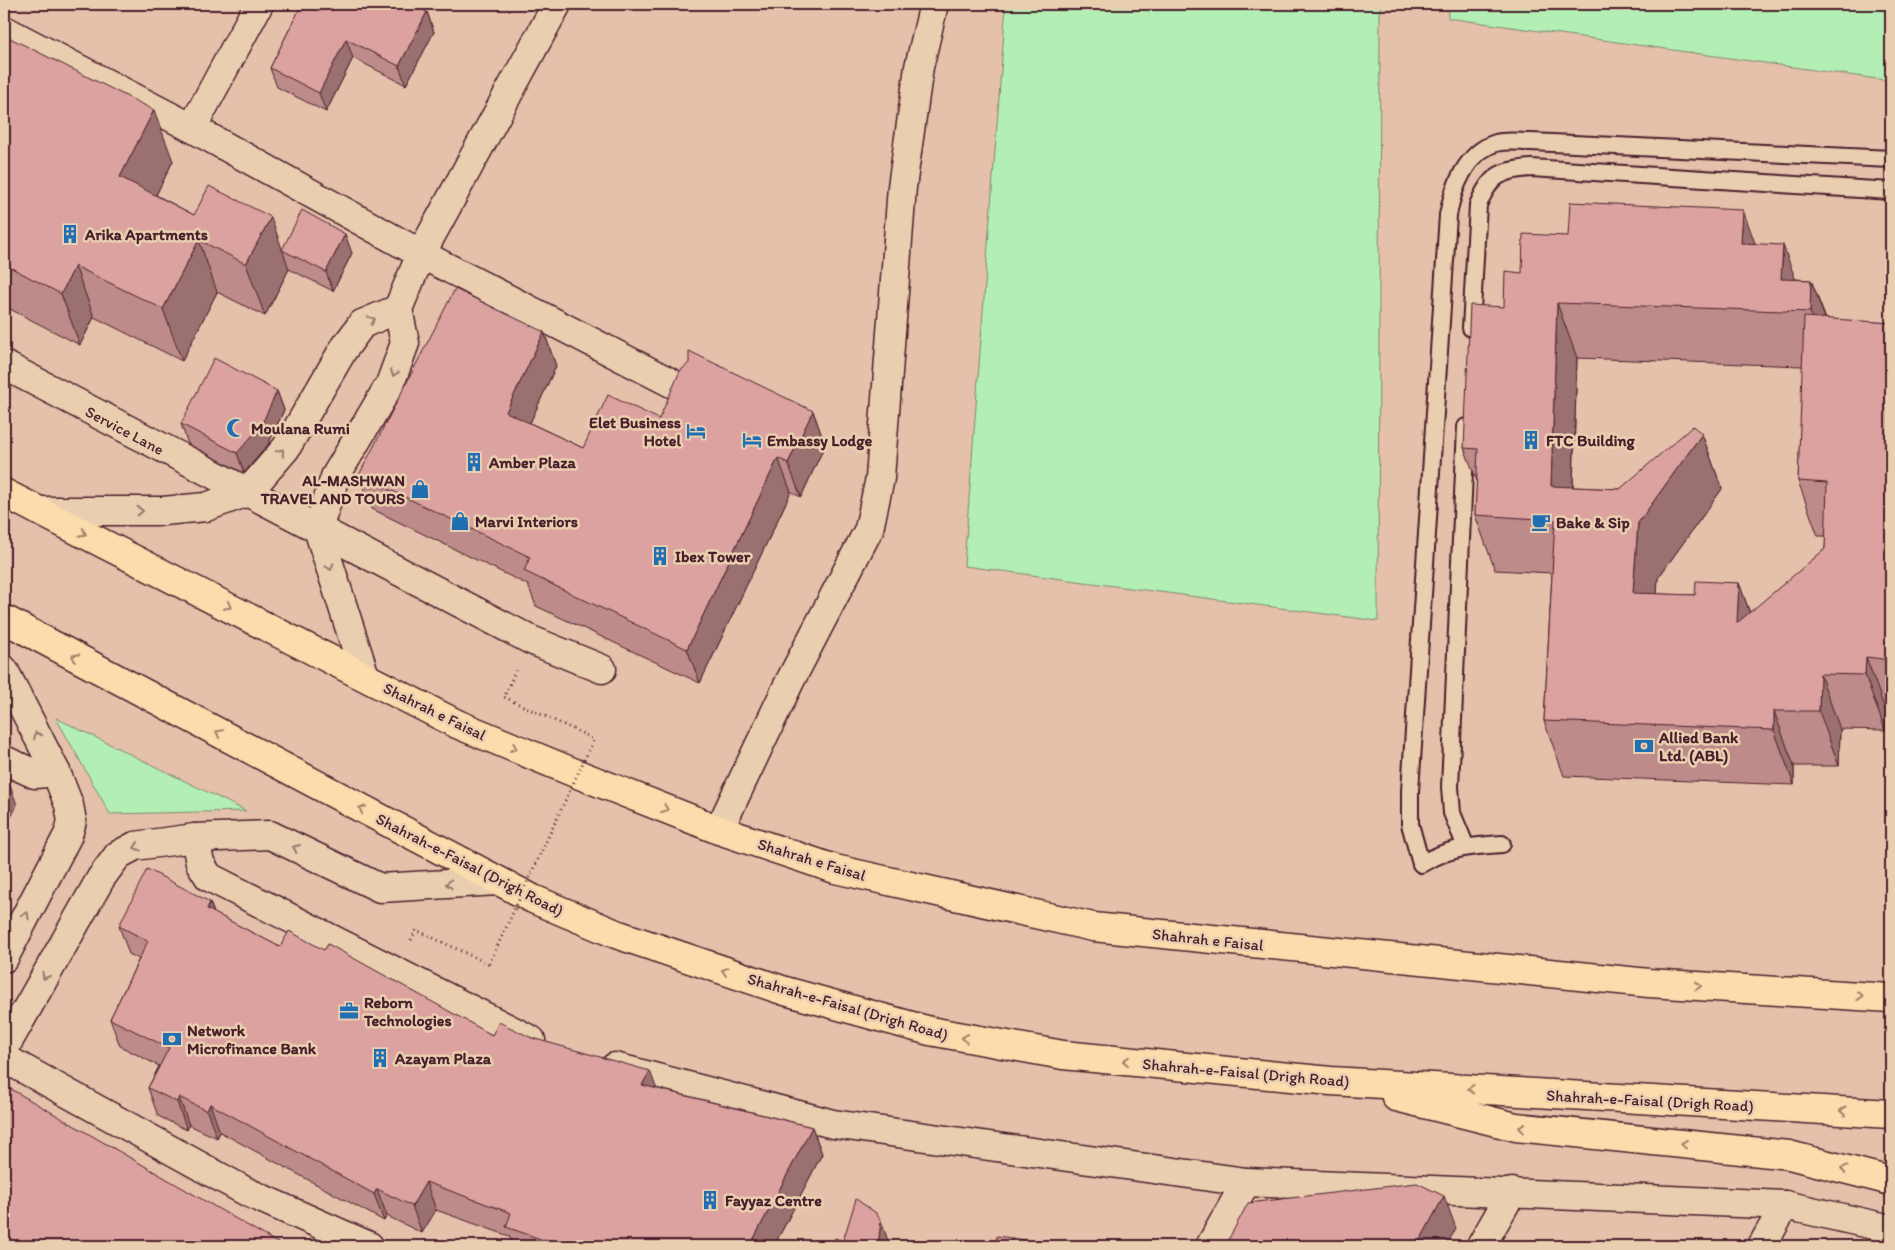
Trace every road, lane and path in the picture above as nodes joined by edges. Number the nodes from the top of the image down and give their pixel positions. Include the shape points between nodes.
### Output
1 (258, 4) edge
2 (557, 4) edge
3 (934, 4) edge
4 (4, 30) edge
5 (192, 128) junction
6 (1514, 142) junction
7 (1891, 159) edge
8 (1512, 169) junction
9 (1891, 191) edge
10 (1452, 198) junction
11 (1478, 205) junction
12 (421, 254) junction
13 (398, 309) junction
14 (1470, 340) edge
15 (4, 365) edge
16 (687, 391) edge
17 (1467, 409) edge
18 (248, 492) junction
19 (4, 493) edge
20 (39, 511) junction
21 (318, 529) junction
22 (4, 619) edge
23 (602, 669) dead end
24 (4, 670) edge
25 (365, 676) junction
26 (504, 697) dead end
27 (4, 760) edge
28 (56, 772) junction
29 (719, 830) junction
30 (195, 838) junction
31 (1502, 844) dead end
32 (1466, 847) junction
33 (498, 881) junction
34 (416, 930) dead end
35 (4, 958) edge
36 (1891, 998) edge
37 (4, 1049) edge
38 (557, 1049) edge
39 (4, 1058) edge
40 (591, 1060) edge
41 (1331, 1081) junction
42 (1891, 1114) edge
43 (1891, 1181) edge
44 (1246, 1182) junction
45 (1512, 1192) junction
46 (1786, 1205) junction
47 (1891, 1229) edge
48 (369, 1246) edge
49 (1210, 1246) edge
50 (1481, 1246) edge
51 (1762, 1246) edge

1 - 5 street
2 - 12 street
3 - 29 street via 918,67 902,187 880,478 869,529 790,680
4 - 5 street
5 - 12 street
6 - 7 lane
6 - 8 lane
6 - 10 lane via 1495,144 1475,156 1461,176
8 - 9 lane
8 - 11 lane via 1499,174 1486,187
10 - 11 lane
10 - 32 lane via 1447,225 1410,824 1421,864 1440,853
11 - 14 lane
12 - 13 street
12 - 16 street
18 -> 13 street via 286,448 343,350 362,324
13 -> 21 street via 405,343 390,384 335,476
15 - 18 street, Service Lane
17 - 32 lane via 1450,787 1452,813
20 -> 18 street via 206,507
18 - 21 street, Service Lane
19 - 20 highway
20 -> 25 highway, Shahrah e Faisal
21 - 23 street, Service Lane via 531,640
21 -> 25 street
33 -> 22 highway, Shahrah-e-Faisal (Drigh Road)
28 -> 24 street
25 -> 29 highway, Shahrah e Faisal via 458,724
26 - 34 path, bridge via 594,739 489,964
27 - 28 street via 35,774
35 -> 28 street via 68,835 72,821
29 -> 36 highway, Shahrah e Faisal via 834,869 1093,927 1650,983
33 -> 30 street via 380,888 270,835
30 -> 37 street via 135,846 118,855 101,878
30 - 38 street via 200,862 209,877 514,1032
31 - 32 lane
41 -> 33 highway, Shahrah-e-Faisal (Drigh Road) via 1064,1055 930,1032 785,991 616,934
39 - 48 street via 247,1192
40 - 44 street via 833,1124
42 -> 41 highway, Shahrah-e-Faisal (Drigh Road)
43 -> 41 highway via 1789,1155 1516,1128
44 - 45 street
44 - 49 street
45 - 46 street
45 - 50 street
46 - 47 street
46 - 51 street

